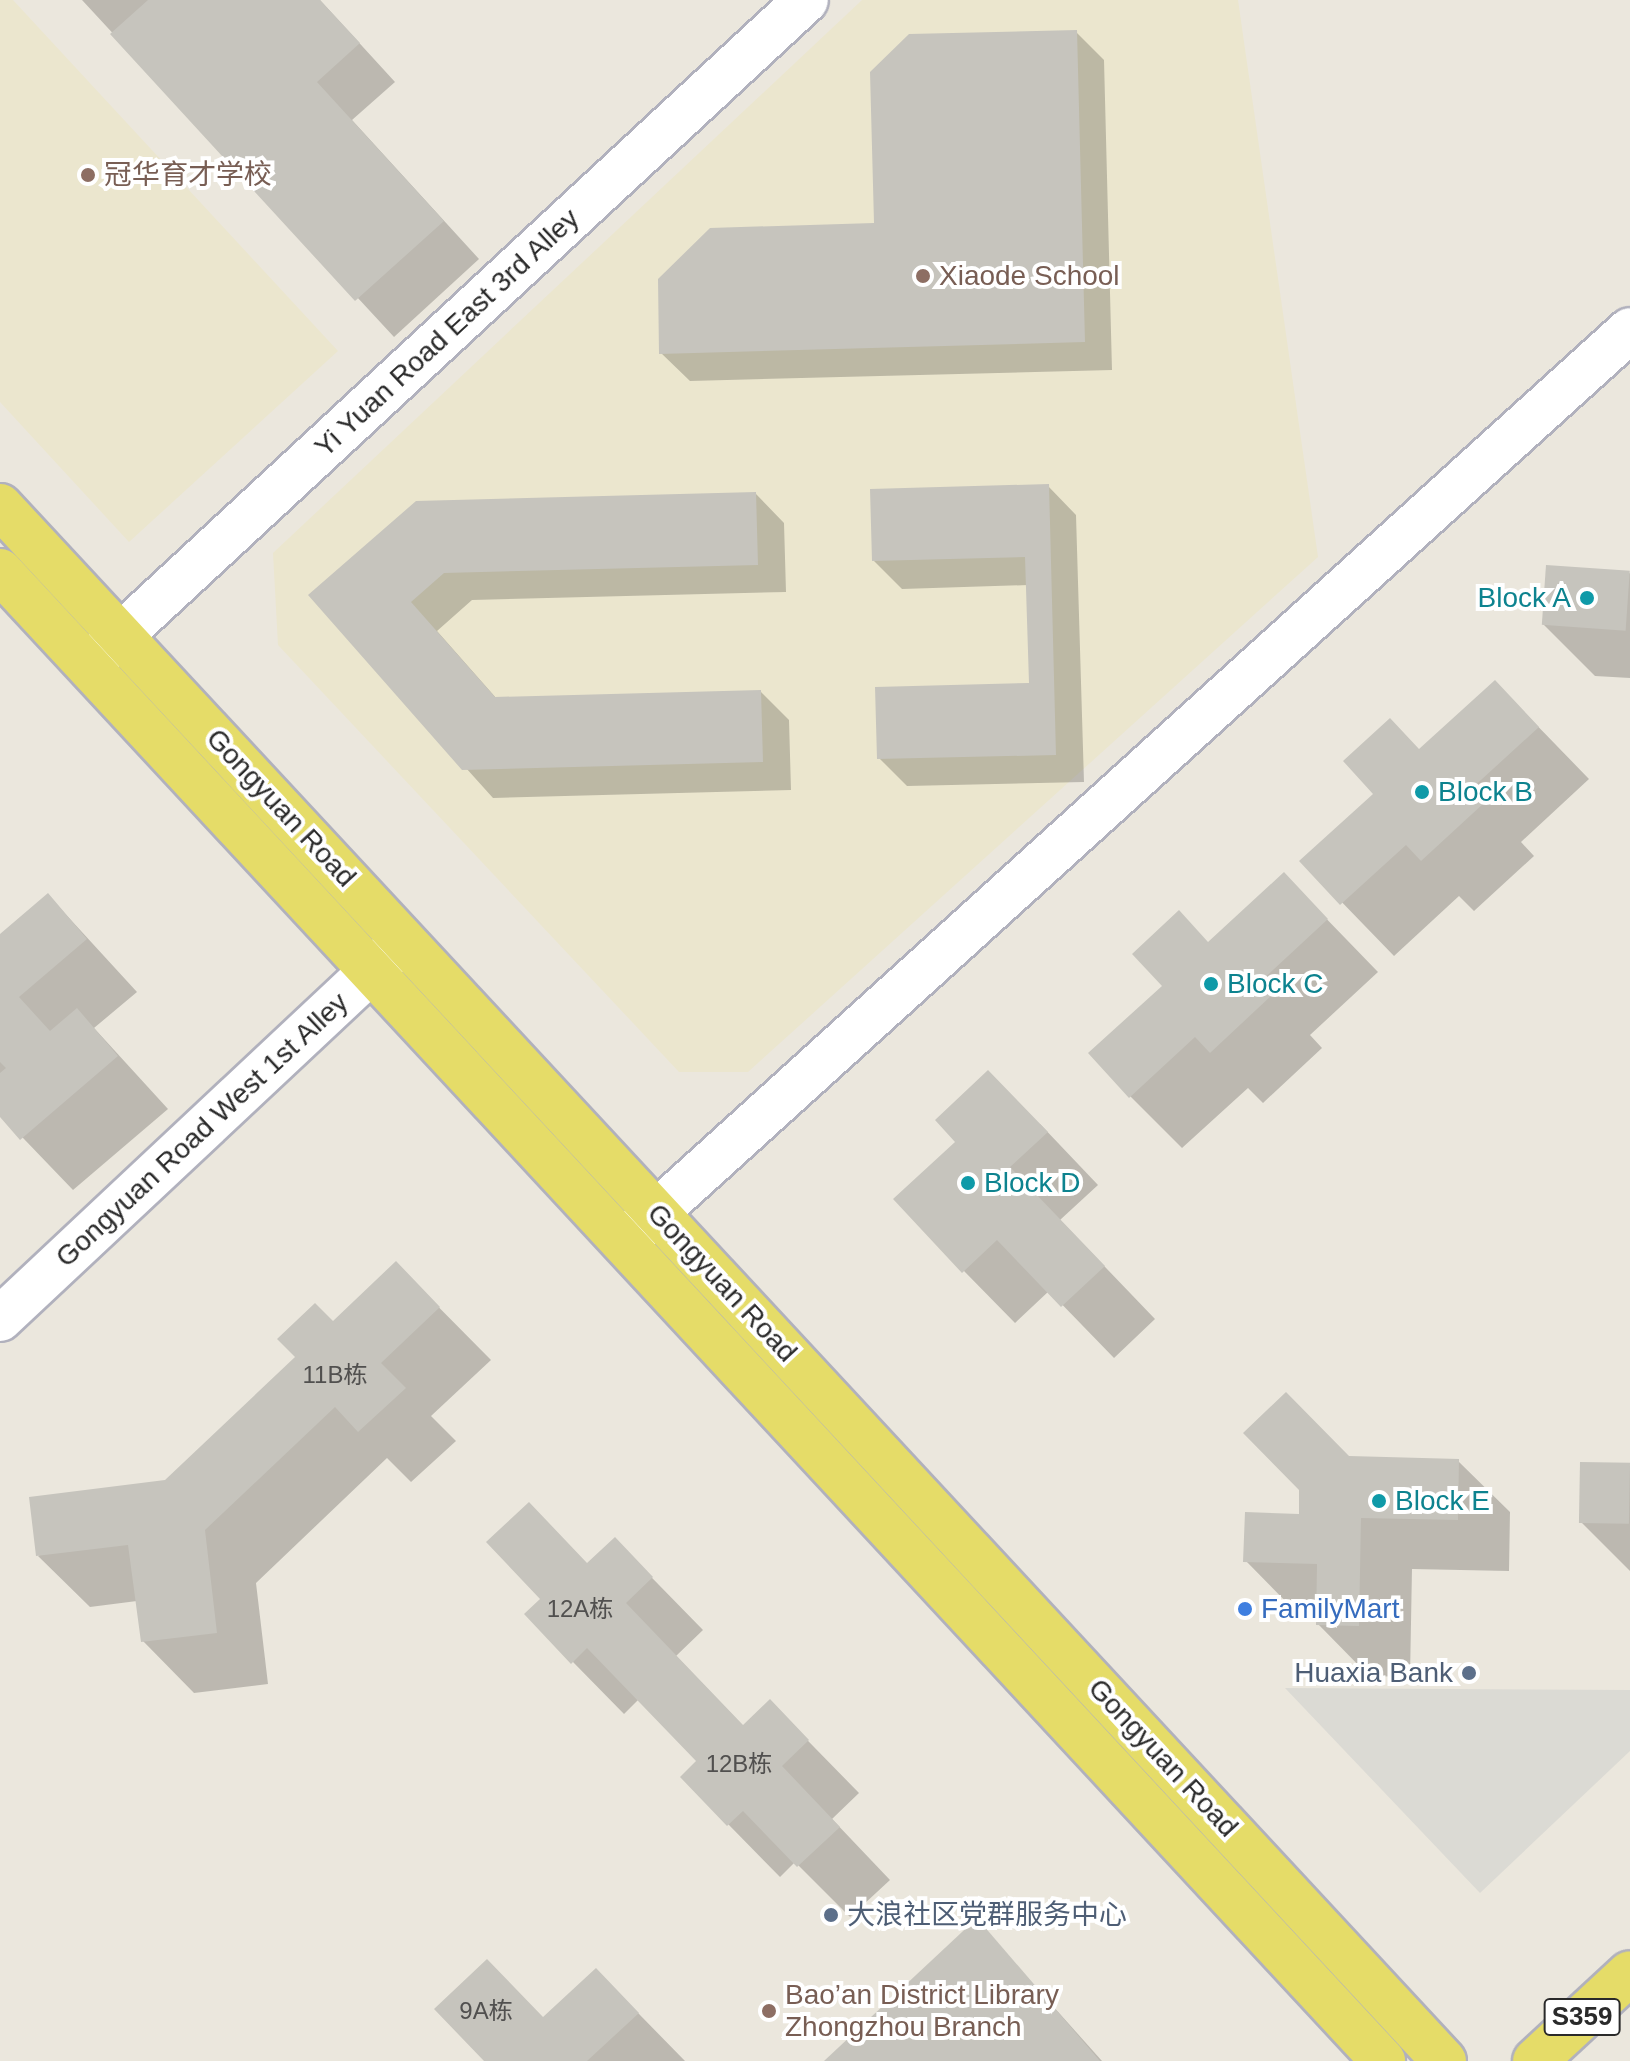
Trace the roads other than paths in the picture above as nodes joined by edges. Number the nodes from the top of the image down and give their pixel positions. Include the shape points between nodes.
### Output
1 (806, 0) edge
2 (1630, 330) edge
3 (0, 506) edge
4 (0, 571) edge
5 (121, 636) junction
6 (88, 666) junction
7 (404, 940) junction
8 (371, 971) junction
9 (656, 1212) junction
10 (623, 1242) junction
11 (0, 1319) edge
12 (1630, 1973) edge
13 (1383, 2061) edge
14 (1444, 2061) edge
15 (1535, 2061) edge

1 - 5 street, Yi Yuan Road East 3rd Alley
2 - 9 street
3 - 5 main road, Gongyuan Road
4 - 6 main road, Gongyuan Road
5 - 6 street, Yi Yuan Road East 3rd Alley
5 - 7 main road, Gongyuan Road
6 - 8 main road, Gongyuan Road
7 - 8 street, Gongyuan Road West 1st Alley
7 - 9 main road, Gongyuan Road
8 - 10 main road, Gongyuan Road
8 - 11 street, Gongyuan Road West 1st Alley
9 - 10 street
9 - 14 main road, Gongyuan Road
10 - 13 main road, Gongyuan Road
12 - 15 main road, S359

